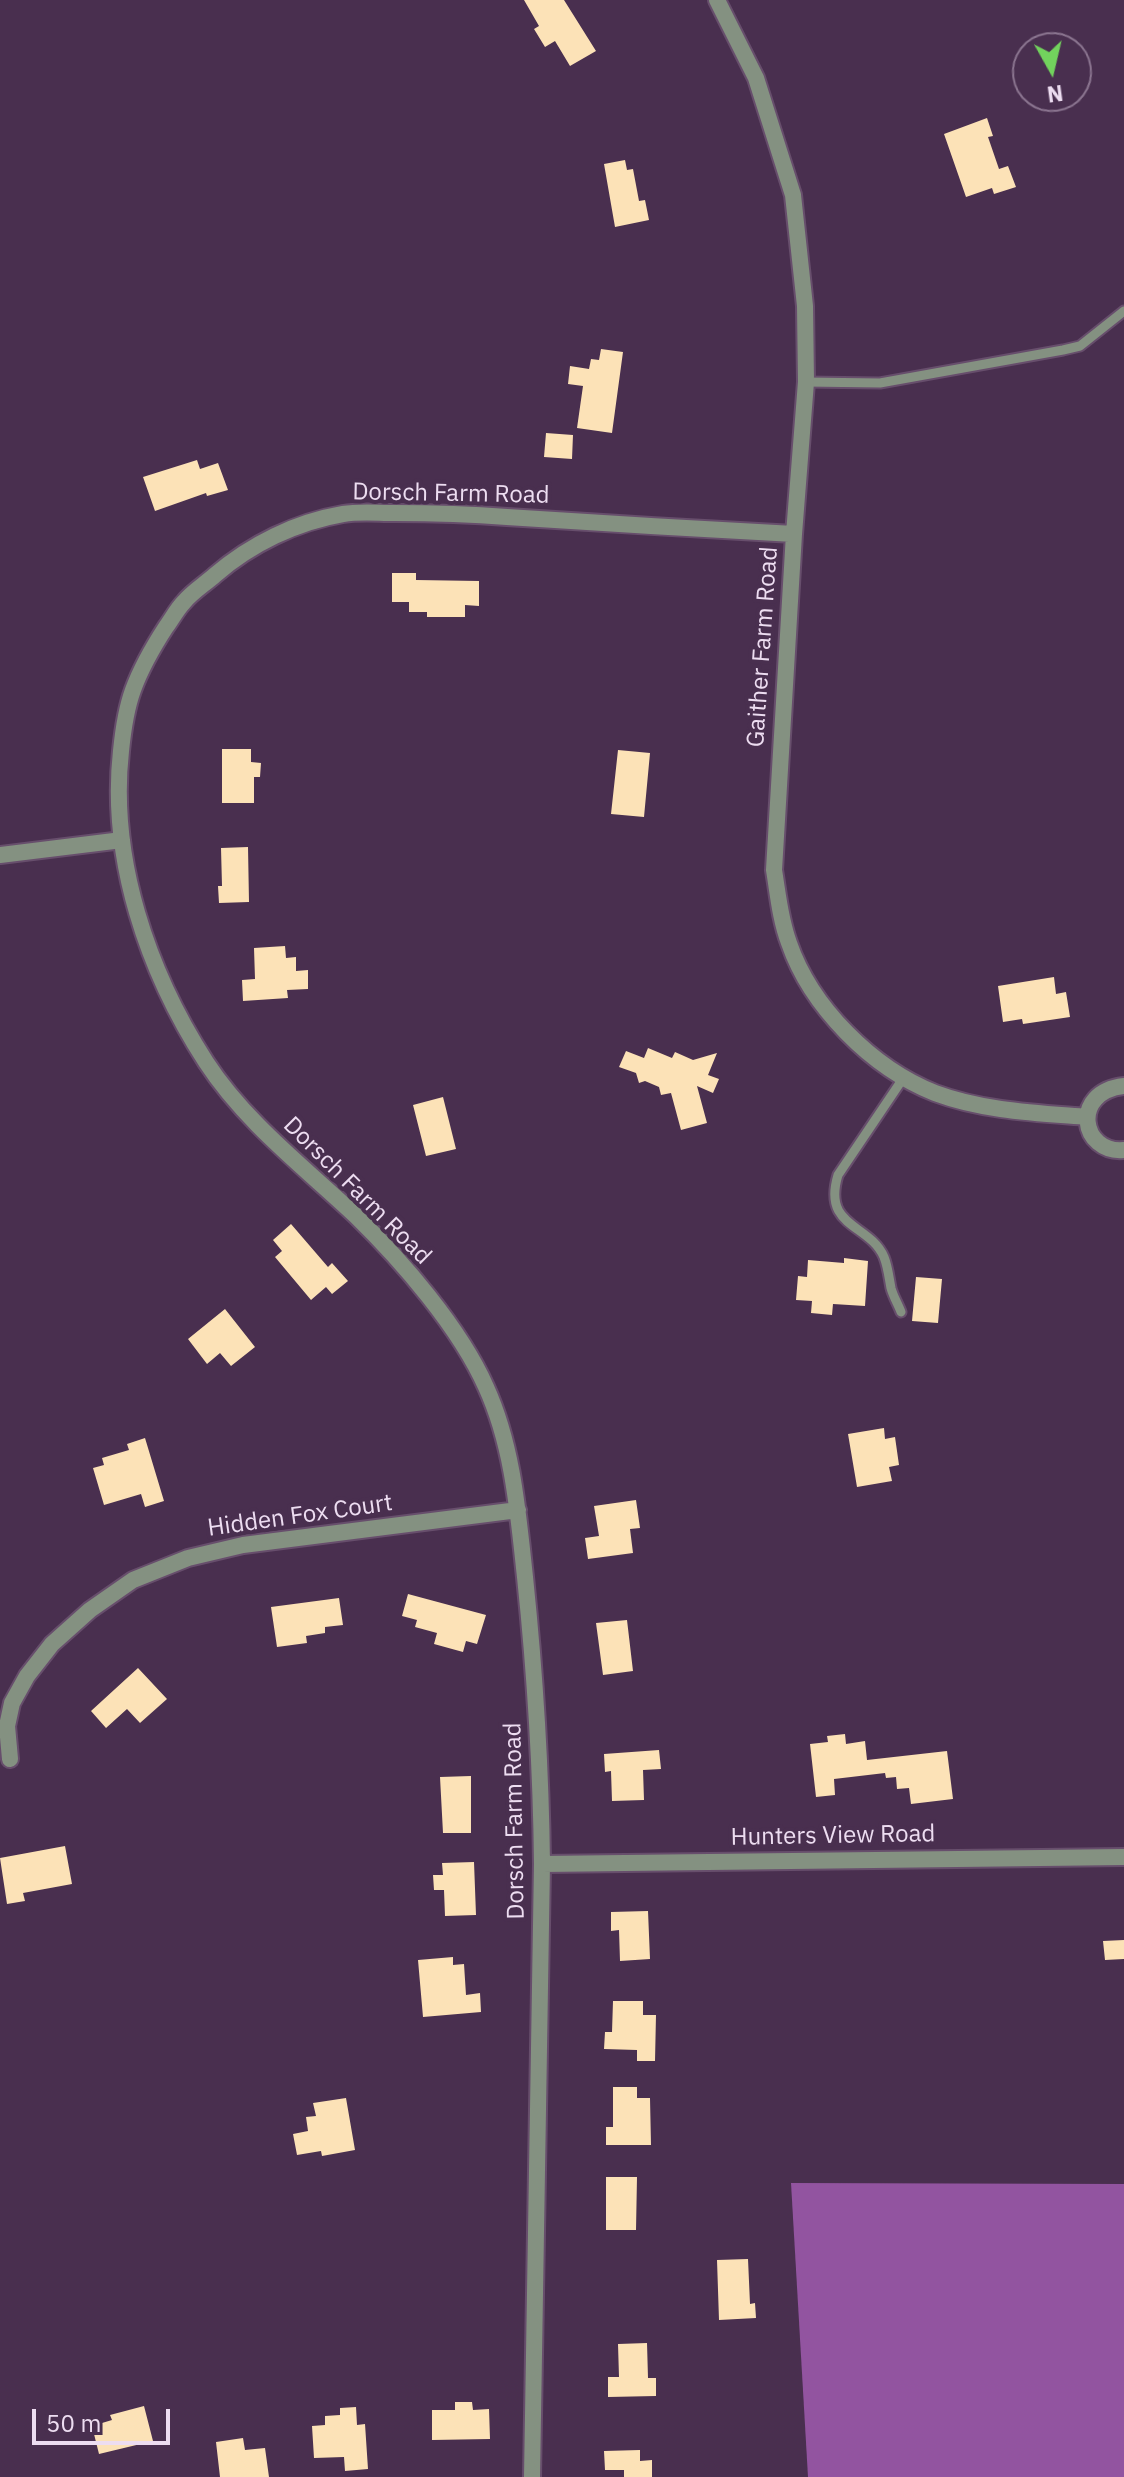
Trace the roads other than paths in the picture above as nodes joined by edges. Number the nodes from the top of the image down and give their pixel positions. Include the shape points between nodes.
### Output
1 (717, 0) edge
2 (1124, 311) edge
3 (806, 382) junction
4 (794, 534) junction
5 (122, 840) junction
6 (0, 855) edge
7 (904, 1077) junction
8 (1124, 1086) edge
9 (1087, 1117) junction
10 (1124, 1150) edge
11 (901, 1312) dead end
12 (518, 1510) junction
13 (10, 1759) dead end
14 (1124, 1857) edge
15 (542, 1864) junction
16 (532, 2477) edge

1 - 3 street, Gaither Farm Road via 756,78 793,195 805,306
2 - 3 lane via 1080,346 1063,350 880,383
3 - 4 street, Gaither Farm Road
4 - 5 street, Dorsch Farm Road via 442,513 350,513 273,537 227,565 184,601 150,651 131,694 123,734 118,778
4 - 7 street, Gaither Farm Road via 774,870 780,909 789,944 836,1021 867,1053
5 - 6 street
5 - 12 street, Dorsch Farm Road via 150,955 176,1012 208,1066 250,1116 358,1218 455,1332 486,1385 504,1434
7 - 9 street, Gaither Farm Road via 974,1103
7 - 11 lane via 838,1175 834,1191 844,1218 883,1256
8 - 9 street via 1097,1095
9 - 10 street via 1091,1135 1104,1148
12 - 13 street, Hidden Fox Court via 243,1545 188,1558 133,1580 61,1635 27,1676 7,1726
12 - 15 street, Dorsch Farm Road via 535,1673
14 - 15 street, Hunters View Road
15 - 16 street, Dorsch Farm Road

